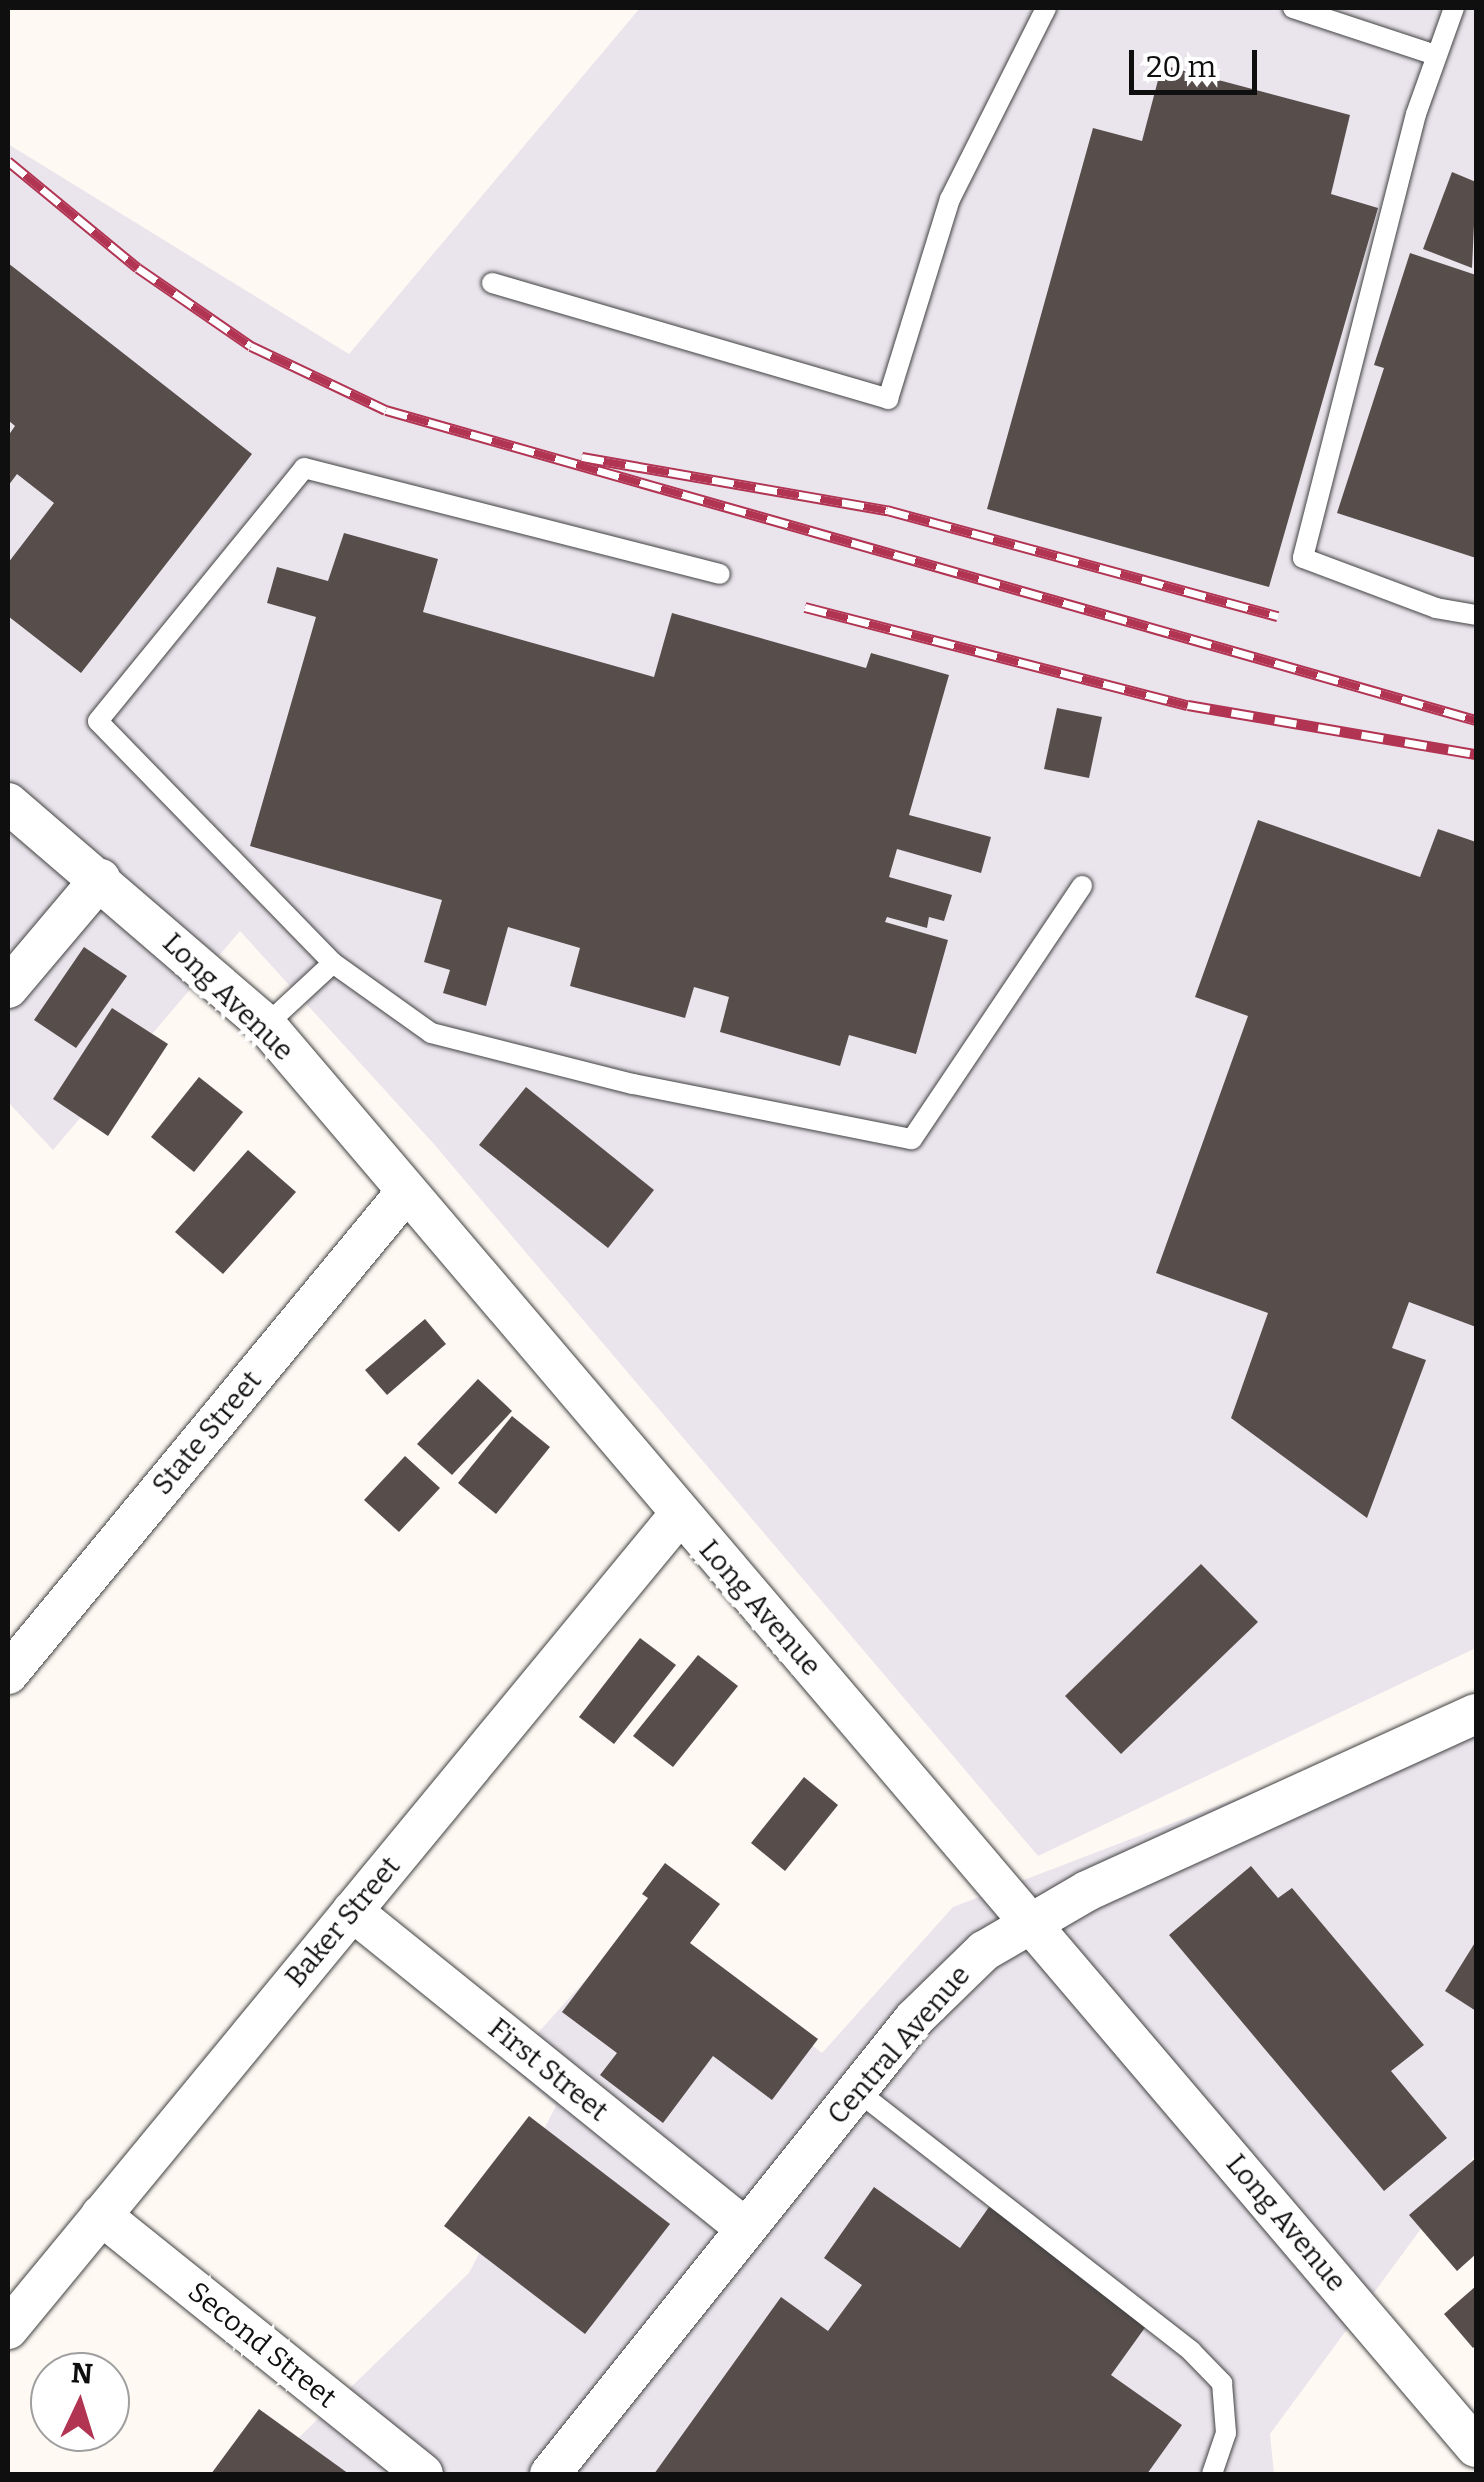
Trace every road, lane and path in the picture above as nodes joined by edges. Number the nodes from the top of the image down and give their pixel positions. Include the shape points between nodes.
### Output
1 (1046, 8) edge
2 (1293, 8) edge
3 (1454, 8) edge
4 (1435, 56) junction
5 (492, 283) dead end
6 (720, 574) dead end
7 (1476, 614) edge
8 (8, 804) edge
9 (100, 879) junction
10 (1082, 886) dead end
11 (333, 963) junction
12 (8, 988) edge
13 (266, 1024) junction
14 (406, 1192) junction
15 (680, 1515) junction
16 (8, 1674) edge
17 (1476, 1714) edge
18 (352, 1912) junction
19 (1030, 1921) junction
20 (856, 2090) junction
21 (102, 2215) junction
22 (745, 2228) junction
23 (8, 2328) edge
24 (1476, 2448) edge
25 (561, 2470) edge
26 (424, 2474) edge
27 (1212, 2474) edge

1 - 5 lane via 950,200 888,399
2 - 4 lane
3 - 4 lane
4 - 7 lane via 1303,558 1436,608
6 - 11 lane via 304,468 98,720
8 - 9 street, Long Avenue
9 - 12 street
9 - 13 street, Long Avenue
10 - 11 lane via 912,1139 634,1084 432,1033
11 - 13 lane
13 - 14 street, Long Avenue
14 - 15 street, Long Avenue
14 - 16 street, State Street
15 - 18 street, Baker Street
15 - 19 street, Long Avenue
17 - 19 street, Central Avenue
18 - 21 street, Baker Street
18 - 22 street, First Street
19 - 20 street, Central Avenue via 949,1983
19 - 24 street, Long Avenue
20 - 22 street, Central Avenue
20 - 27 lane via 1191,2351 1222,2383 1226,2433
21 - 23 street, Baker Street
21 - 26 street, Second Street
22 - 25 street, Central Avenue

